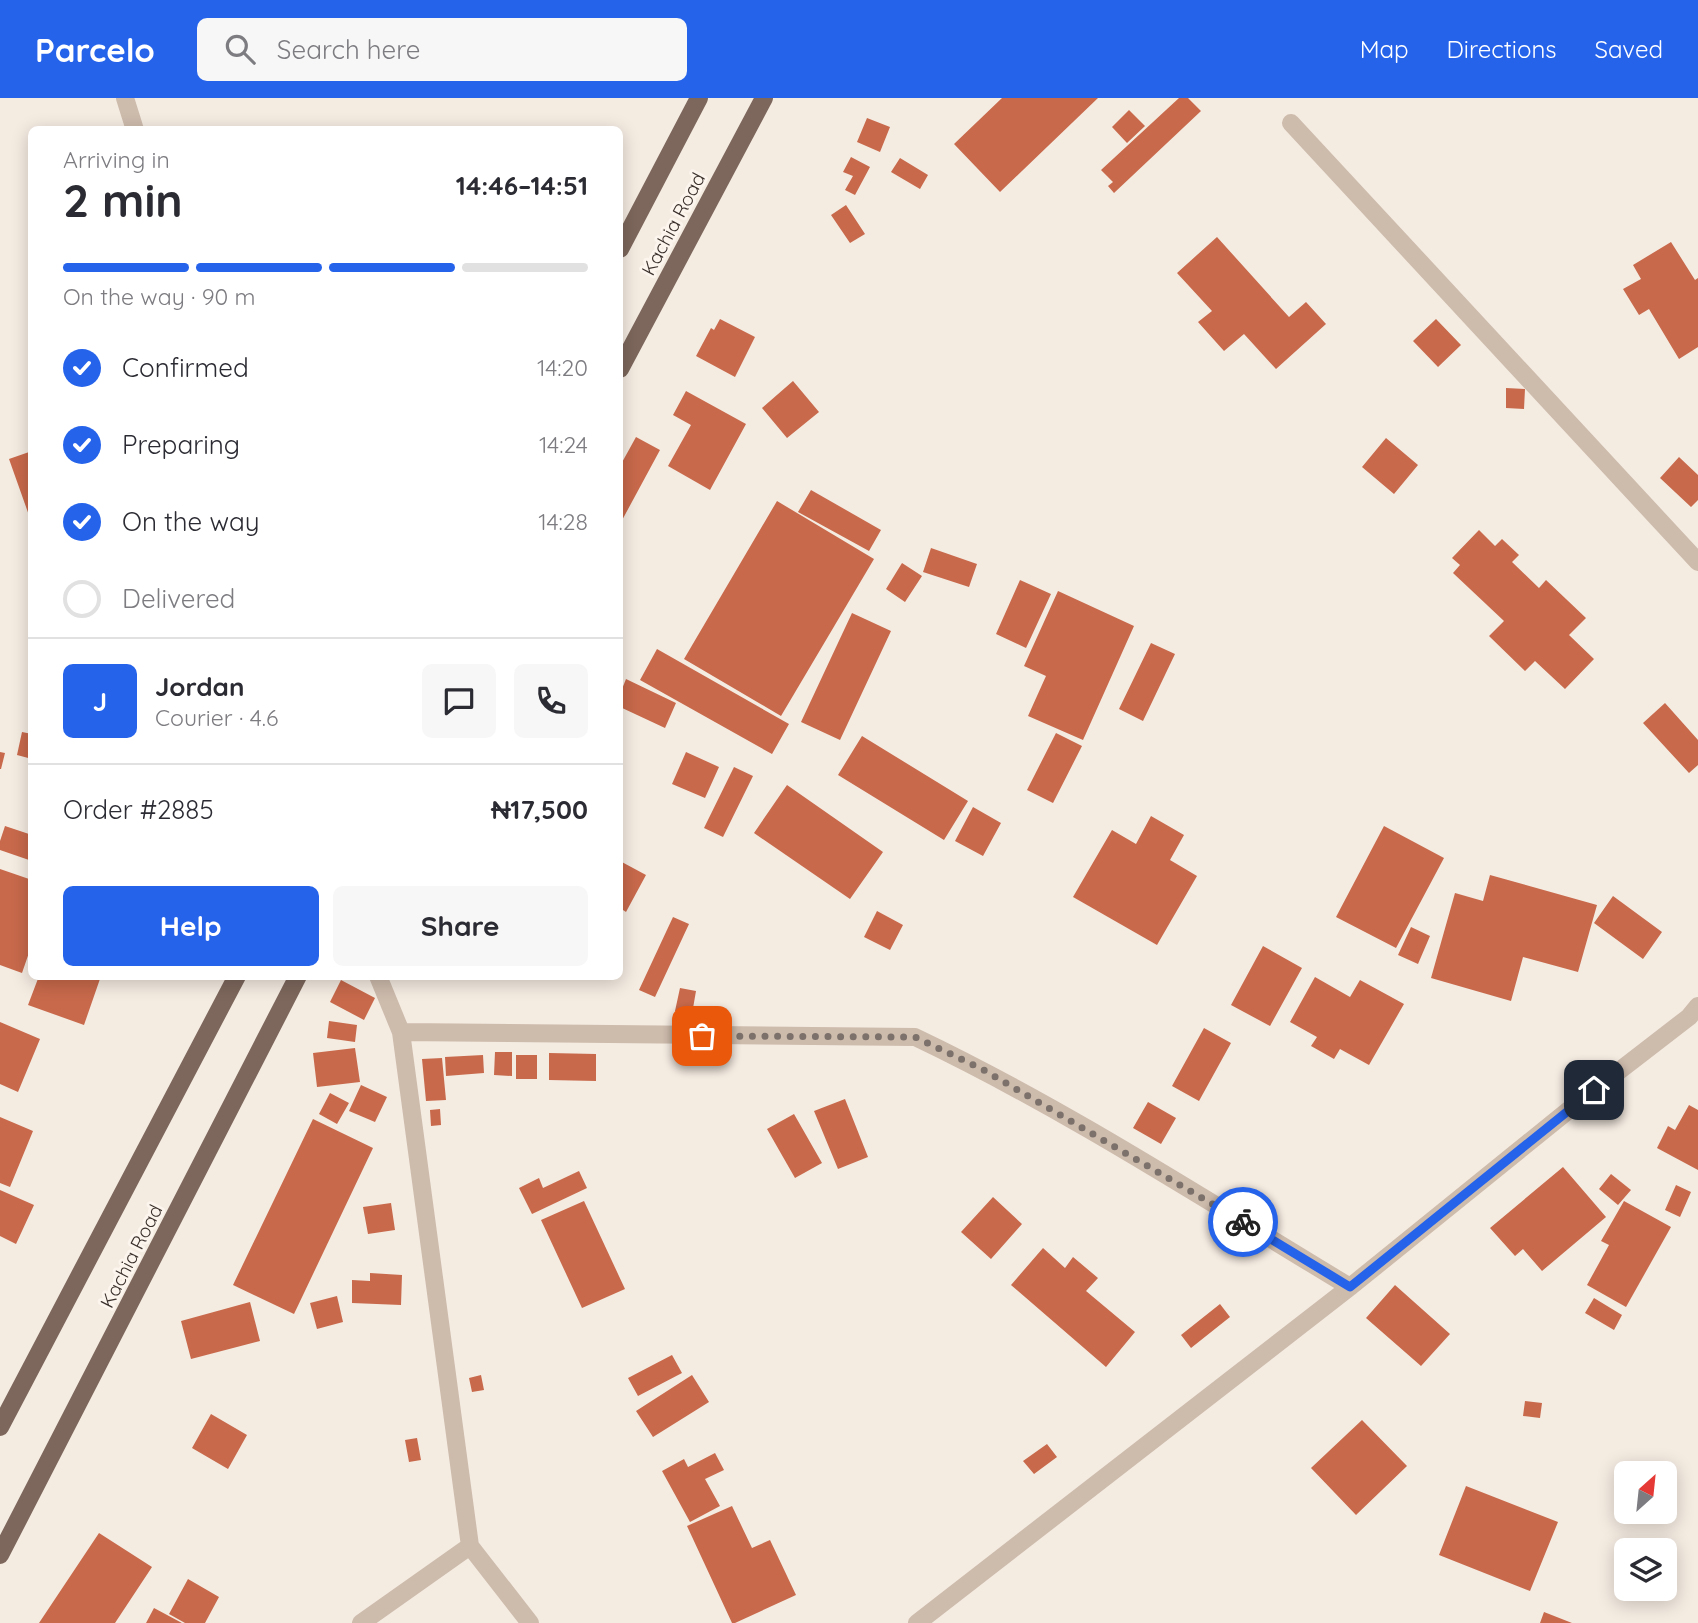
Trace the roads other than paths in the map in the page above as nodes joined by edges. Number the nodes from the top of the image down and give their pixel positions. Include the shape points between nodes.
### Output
1 (125, 98) edge
2 (699, 98) edge
3 (764, 98) edge
4 (1291, 123) dead end
5 (134, 126) edge
6 (623, 243) edge
7 (623, 363) edge
8 (1698, 562) edge
9 (235, 980) edge
10 (296, 980) edge
11 (380, 980) edge
12 (1698, 1006) edge
13 (401, 1032) junction
14 (1350, 1287) junction
15 (0, 1427) edge
16 (470, 1546) junction
17 (0, 1555) edge
18 (361, 1623) edge
19 (530, 1623) edge
20 (917, 1623) edge

1 - 5 street
2 - 6 main road, Kachia Road
3 - 7 main road, Kachia Road
4 - 8 street
9 - 15 main road, Kachia Road
10 - 17 main road, Kachia Road
11 - 13 street
12 - 14 street
13 - 14 street via 915,1037 1050,1108
13 - 16 street
14 - 20 street
16 - 18 street
16 - 19 street

